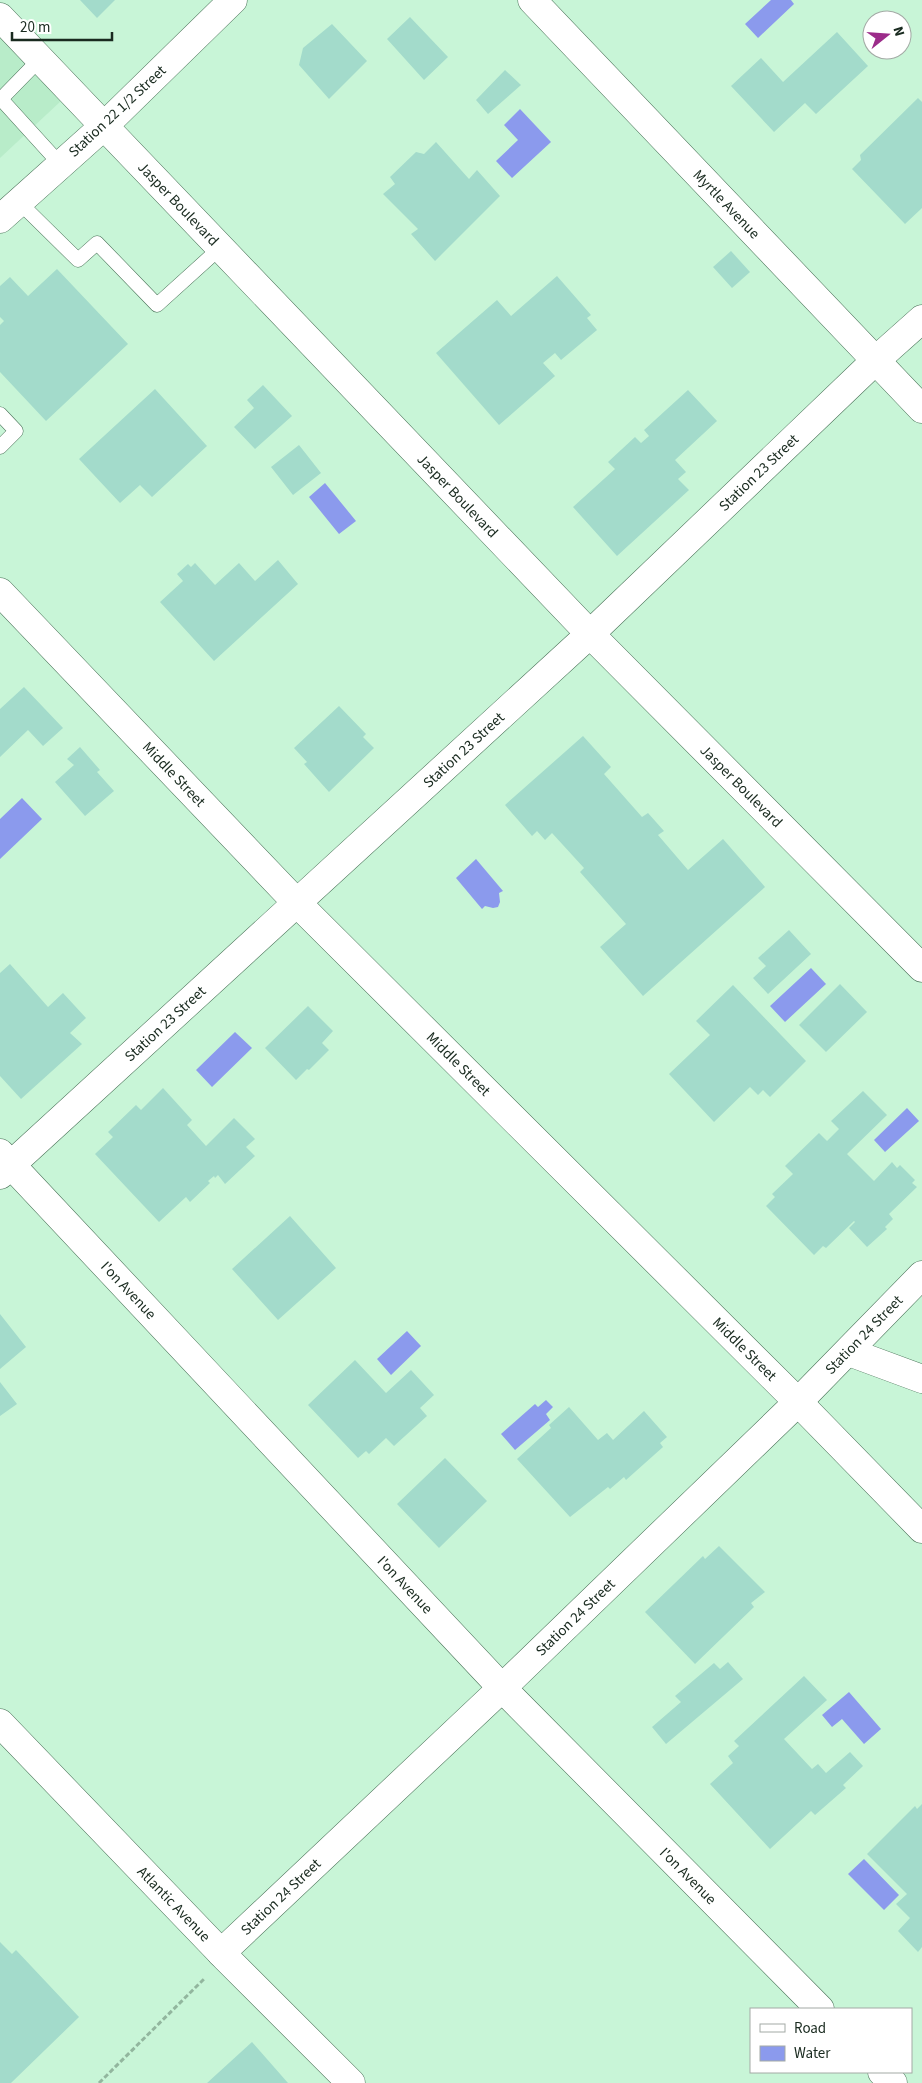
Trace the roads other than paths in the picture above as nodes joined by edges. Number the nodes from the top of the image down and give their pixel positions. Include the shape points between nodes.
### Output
1 (233, 0) edge
2 (532, 0) edge
3 (0, 17) edge
4 (40, 59) junction
5 (1, 100) edge
6 (104, 126) junction
7 (60, 164) junction
8 (9, 211) edge
9 (220, 248) junction
10 (922, 319) edge
11 (876, 360) junction
12 (922, 409) edge
13 (0, 414) edge
14 (0, 447) edge
15 (0, 592) edge
16 (590, 634) junction
17 (297, 903) junction
18 (922, 968) edge
19 (4, 1164) edge
20 (922, 1275) edge
21 (848, 1352) junction
22 (922, 1379) edge
23 (798, 1402) junction
24 (922, 1529) edge
25 (502, 1688) junction
26 (0, 1723) edge
27 (224, 1955) junction
28 (819, 2008) edge
29 (883, 2073) edge
30 (350, 2083) edge
31 (893, 2083) edge

1 - 6 street, Station 22 1/2 Street
2 - 11 street, Myrtle Avenue
3 - 4 street, Jasper Boulevard
4 - 5 lane
4 - 6 street, Jasper Boulevard
5 - 7 lane
6 - 7 street, Station 22 1/2 Street
6 - 9 street, Jasper Boulevard
7 - 8 street, Station 22 1/2 Street
8 - 9 lane via 78,260 97,243 157,305
9 - 16 street, Jasper Boulevard
10 - 11 street, Station 23 Street
11 - 12 street, Myrtle Avenue
11 - 16 street, Station 23 Street
13 - 14 lane via 16,432
15 - 17 street, Middle Street
16 - 17 street, Station 23 Street
16 - 18 street, Jasper Boulevard
17 - 19 street, Station 23 Street
17 - 23 street, Middle Street
19 - 25 street, I'on Avenue
20 - 21 street, Station 24 Street
21 - 22 street
21 - 23 street, Station 24 Street
23 - 24 street, Middle Street
23 - 25 street, Station 24 Street
25 - 27 street, Station 24 Street
25 - 28 street, I'on Avenue
26 - 27 street, Atlantic Avenue
27 - 30 street, Atlantic Avenue
29 - 31 street

